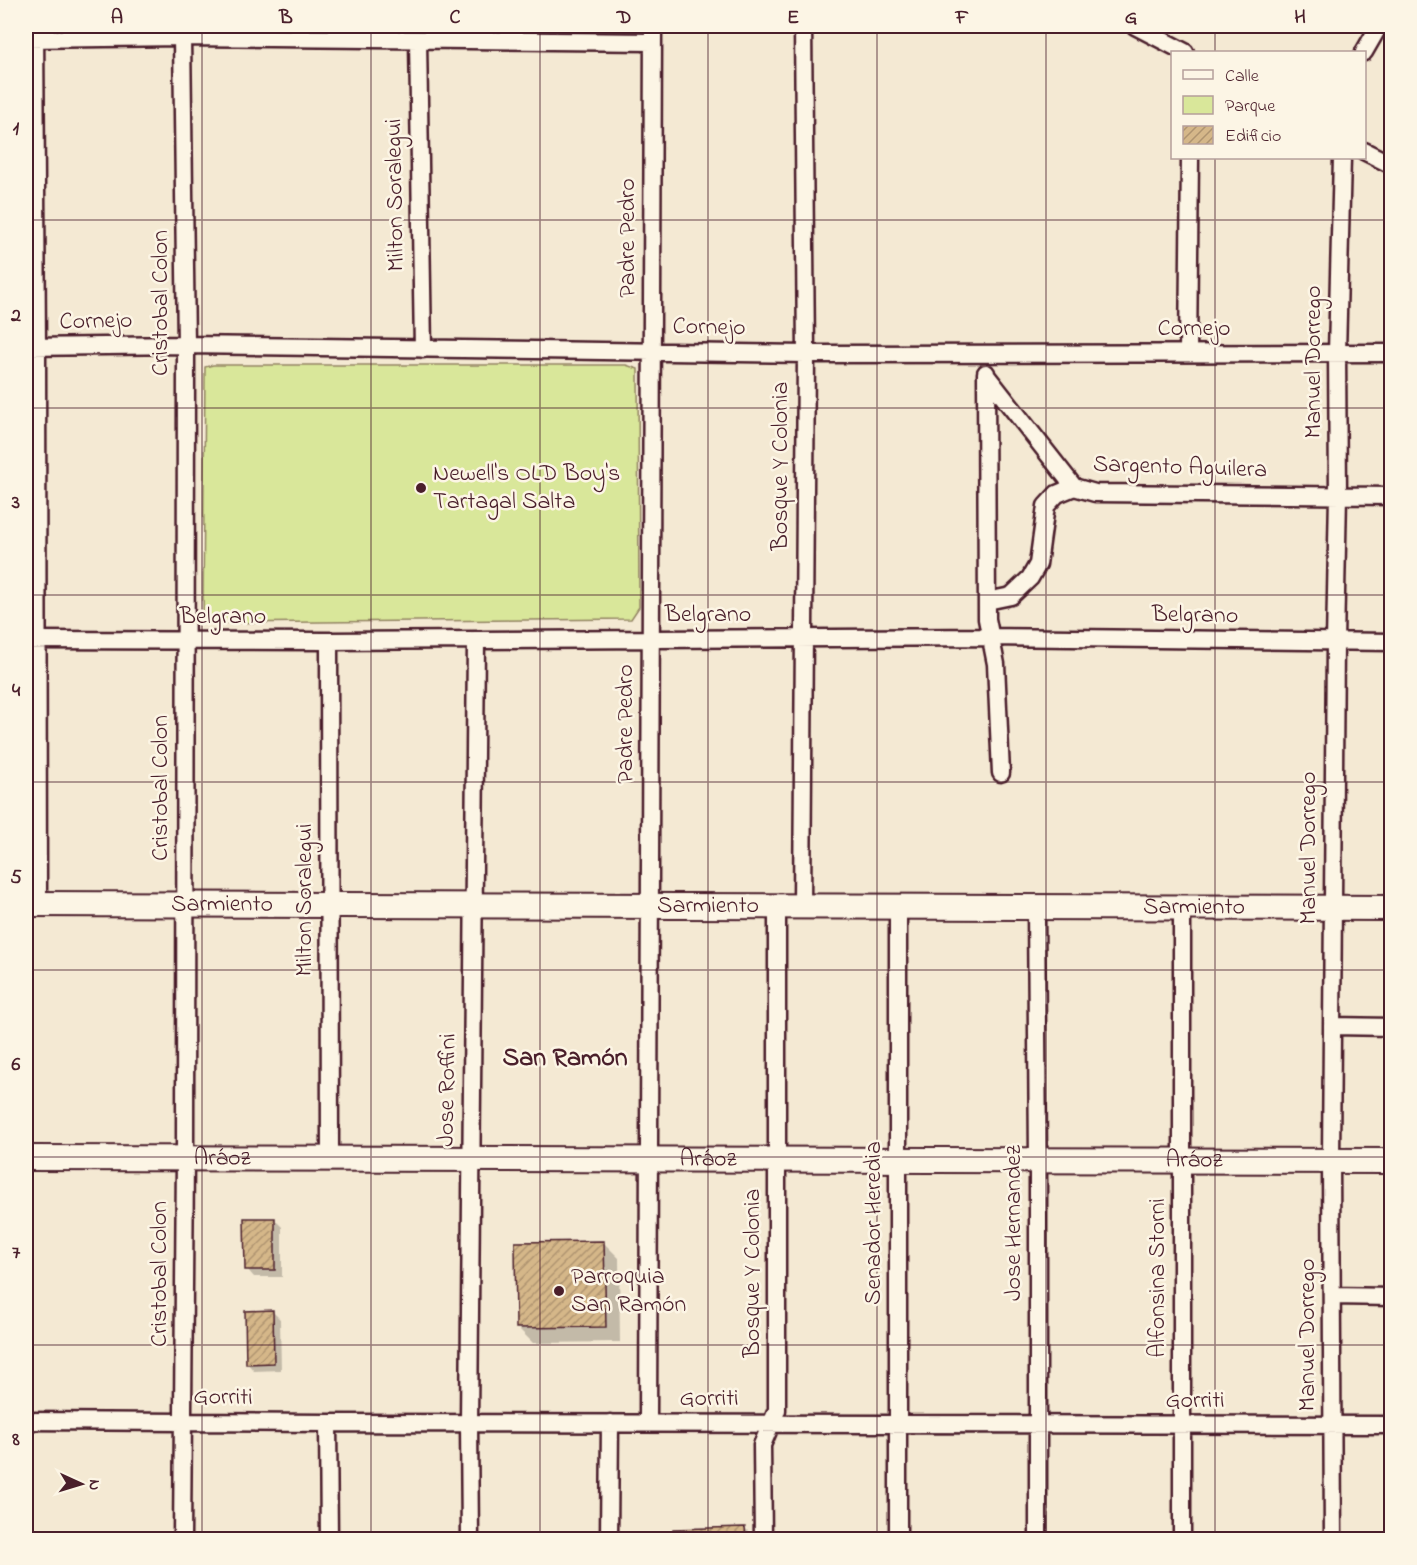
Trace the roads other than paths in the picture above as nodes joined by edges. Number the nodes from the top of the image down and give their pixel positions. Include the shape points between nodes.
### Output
1 (803, 26) edge
2 (1135, 26) edge
3 (1379, 26) edge
4 (653, 34) edge
5 (32, 35) edge
6 (182, 37) junction
7 (418, 40) junction
8 (1183, 51) edge
9 (1365, 51) edge
10 (1366, 152) edge
11 (1190, 159) edge
12 (1342, 159) edge
13 (1392, 165) edge
14 (186, 345) junction
15 (31, 347) edge
16 (423, 349) junction
17 (652, 351) junction
18 (986, 353) junction
19 (1188, 353) junction
20 (1337, 353) junction
21 (1392, 353) edge
22 (806, 354) junction
23 (986, 375) junction
24 (1074, 487) junction
25 (1338, 495) junction
26 (1392, 496) edge
27 (987, 601) junction
28 (991, 637) junction
29 (804, 639) junction
30 (31, 640) edge
31 (185, 640) junction
32 (476, 640) junction
33 (651, 640) junction
34 (328, 641) junction
35 (1335, 642) junction
36 (1392, 642) edge
37 (1001, 773) dead end
38 (32, 904) edge
39 (185, 905) junction
40 (329, 905) junction
41 (474, 905) junction
42 (650, 906) junction
43 (777, 906) junction
44 (802, 907) junction
45 (898, 907) junction
46 (1036, 907) junction
47 (1182, 908) junction
48 (1333, 908) junction
49 (1392, 908) edge
50 (1332, 1026) junction
51 (1392, 1027) edge
52 (26, 1158) edge
53 (185, 1158) junction
54 (330, 1158) junction
55 (472, 1159) junction
56 (649, 1160) junction
57 (778, 1160) junction
58 (898, 1160) junction
59 (1038, 1160) junction
60 (1182, 1161) junction
61 (1331, 1161) junction
62 (1392, 1161) edge
63 (1332, 1296) junction
64 (1392, 1297) edge
65 (26, 1421) edge
66 (183, 1421) junction
67 (328, 1423) junction
68 (469, 1423) junction
69 (610, 1423) junction
70 (648, 1423) junction
71 (772, 1424) junction
72 (898, 1424) junction
73 (1038, 1424) junction
74 (1182, 1425) junction
75 (1333, 1425) junction
76 (1392, 1425) edge
77 (182, 1539) edge
78 (329, 1539) edge
79 (470, 1539) edge
80 (609, 1539) edge
81 (763, 1539) edge
82 (898, 1539) edge
83 (1038, 1539) edge
84 (1182, 1539) edge
85 (1333, 1539) edge

1 - 22 street, Bosque Y Colonia
2 - 8 street
3 - 9 street
4 - 7 street
4 - 17 street, Padre Pedro
5 - 6 street
5 - 15 street
6 - 7 street
6 - 14 street, Cristobal Colon
7 - 16 street, Milton Soralegui
10 - 13 street
11 - 19 street
12 - 20 street, Manuel Dorrego
14 - 15 street, Cornejo
14 - 16 street, Cornejo
14 - 31 street, Cristobal Colon
15 - 30 street
16 - 17 street, Cornejo
17 - 22 street, Cornejo
17 - 33 street, Padre Pedro
18 - 19 street, Cornejo
18 - 22 street, Cornejo
18 - 23 street
19 - 20 street, Cornejo
20 - 21 street, Cornejo
20 - 25 street, Manuel Dorrego
22 - 29 street, Bosque Y Colonia
23 - 24 street, Sargento Aguilera
23 - 27 street
24 - 25 street, Sargento Aguilera via 1095,493
24 - 27 street via 1057,494 1046,506 1038,564 1030,578 1011,596
25 - 26 street, Sargento Aguilera
25 - 35 street, Manuel Dorrego
27 - 28 street
28 - 29 street, Belgrano
28 - 35 street, Belgrano
28 - 37 street via 996,664
29 - 33 street, Belgrano
29 - 44 street, Bosque Y Colonia
30 - 31 street, Belgrano
30 - 38 street
31 - 34 street, Belgrano
31 - 39 street, Cristobal Colon
32 - 33 street, Belgrano
32 - 34 street, Belgrano
32 - 41 street, Jose Roffini
33 - 42 street, Padre Pedro
34 - 40 street, Milton Soralegui
35 - 36 street, Belgrano
35 - 48 street, Manuel Dorrego
38 - 39 street, Sarmiento
39 - 40 street, Sarmiento
39 - 53 street, Cristobal Colon
40 - 41 street, Sarmiento
40 - 54 street, Milton Soralegui
41 - 42 street, Sarmiento
41 - 55 street, Jose Roffini
42 - 43 street, Sarmiento
42 - 56 street, Padre Pedro
43 - 44 street, Sarmiento
43 - 57 street, Bosque Y Colonia
44 - 45 street, Sarmiento
45 - 46 street, Sarmiento
45 - 58 street, Senador Heredia
46 - 47 street, Sarmiento
46 - 59 street, Jose Hernandez
47 - 48 street, Sarmiento
47 - 60 street, Alfonsina Storni
48 - 49 street, Sarmiento
48 - 50 street, Manuel Dorrego
50 - 51 street
50 - 61 street, Manuel Dorrego
52 - 53 street, Aráoz
53 - 54 street, Aráoz
53 - 66 street, Cristobal Colon
54 - 55 street, Aráoz
55 - 56 street, Aráoz
55 - 68 street, Jose Roffini
56 - 57 street, Aráoz
56 - 70 street, Padre Pedro
57 - 58 street, Aráoz
57 - 71 street, Bosque Y Colonia via 777,1410
58 - 59 street, Aráoz
58 - 72 street, Senador Heredia
59 - 60 street, Aráoz
59 - 73 street, Jose Hernandez
60 - 61 street, Aráoz
60 - 74 street, Alfonsina Storni
61 - 62 street, Aráoz
61 - 63 street, Manuel Dorrego
63 - 64 street
63 - 75 street, Manuel Dorrego
65 - 66 street, Gorriti
66 - 67 street, Gorriti
66 - 77 street, Cristobal Colon
67 - 68 street, Gorriti
67 - 78 street
68 - 69 street, Gorriti
68 - 79 street, Jose Roffini
69 - 70 street, Gorriti
69 - 80 street
70 - 71 street, Gorriti
71 - 72 street, Gorriti
71 - 81 street via 762,1445
72 - 73 street, Gorriti
72 - 82 street, Senador Heredia
73 - 74 street, Gorriti
73 - 83 street, Jose Hernandez
74 - 75 street, Gorriti
74 - 84 street, Alfonsina Storni
75 - 76 street, Gorriti
75 - 85 street, Manuel Dorrego

